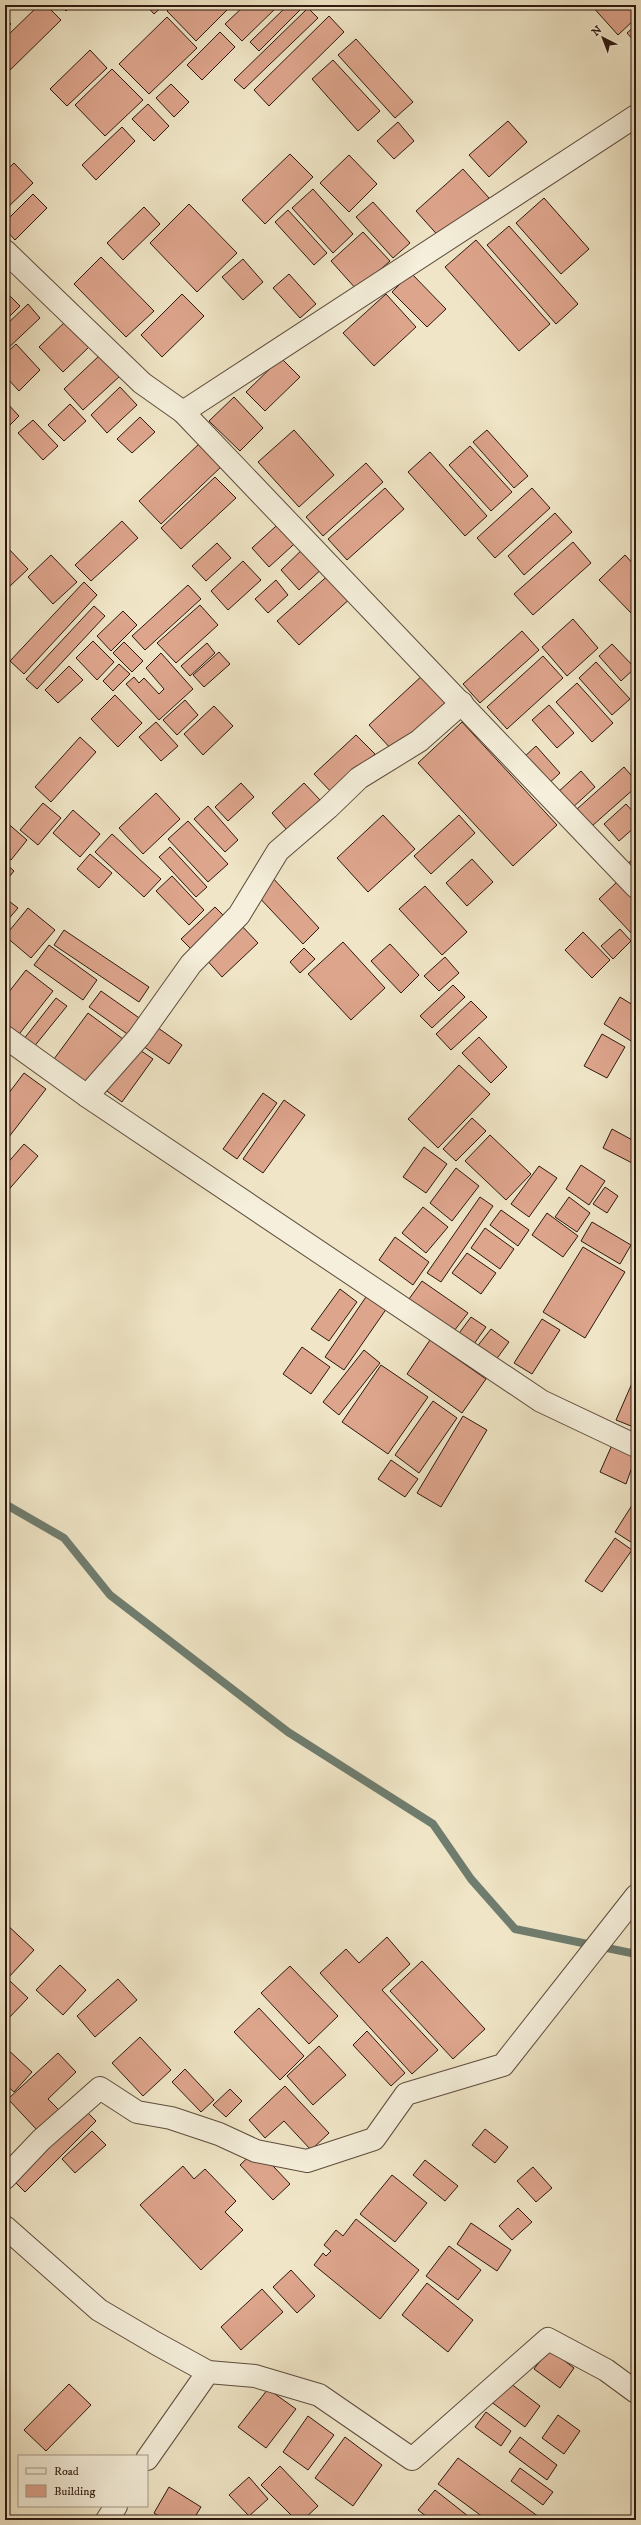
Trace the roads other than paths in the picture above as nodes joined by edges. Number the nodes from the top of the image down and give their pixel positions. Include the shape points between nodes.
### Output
1 (636, 116) edge
2 (9, 262) edge
3 (183, 412) junction
4 (462, 703) junction
5 (636, 887) edge
6 (5, 1037) edge
7 (86, 1096) junction
8 (636, 1446) edge
9 (636, 1896) edge
10 (5, 2178) edge
11 (5, 2227) edge
12 (208, 2372) junction
13 (636, 2392) edge
14 (148, 2458) edge
15 (115, 2507) edge
16 (107, 2520) edge

1 - 3 street
2 - 3 street via 142,384
3 - 4 street
4 - 5 street
4 - 7 street via 420,742 359,778 278,851 239,915 192,964 139,1037
6 - 7 street
7 - 8 street via 541,1401
9 - 10 street via 503,2064 406,2094 374,2138 307,2161 256,2151 219,2134 171,2118 137,2112 100,2088 41,2140
11 - 12 street via 99,2310
12 - 13 street via 256,2376 319,2395 412,2459 548,2339 606,2370
12 - 14 street
15 - 16 street

